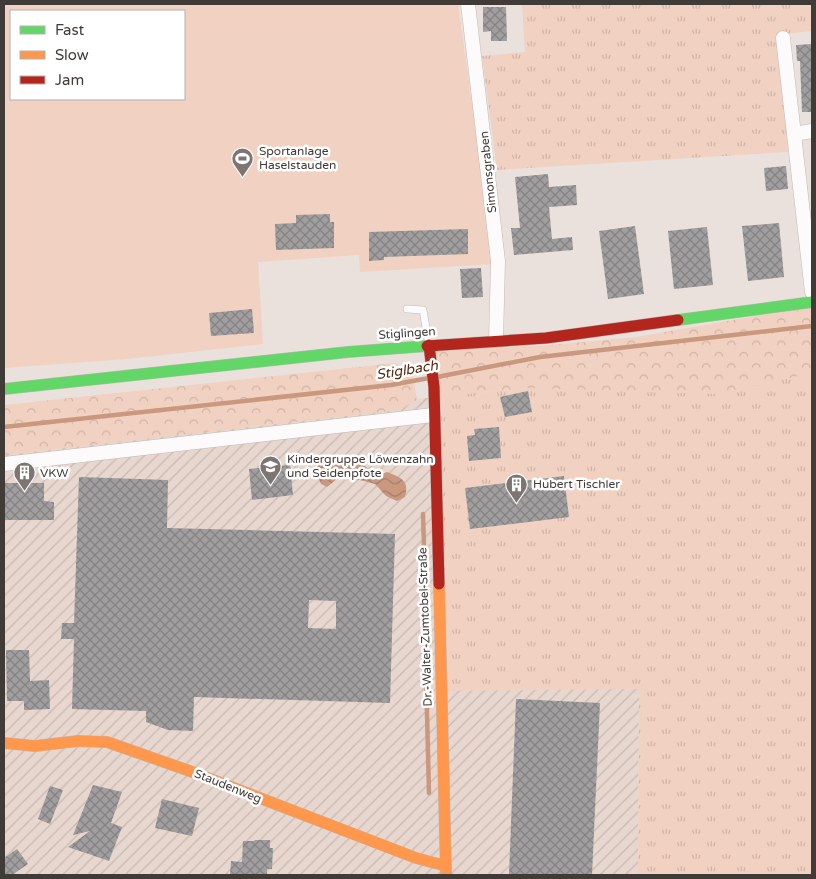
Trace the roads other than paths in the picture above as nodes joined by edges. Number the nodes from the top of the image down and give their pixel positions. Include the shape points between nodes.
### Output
1 (468, 4) edge
2 (783, 38) dead end
3 (812, 131) edge
4 (794, 134) junction
5 (812, 292) edge
6 (812, 302) edge
7 (407, 309) dead end
8 (496, 340) junction
9 (430, 345) junction
10 (4, 389) edge
11 (433, 415) junction
12 (4, 464) edge
13 (4, 743) edge
14 (446, 870) edge

1 - 8 street, Simonsgraben via 498,261
2 - 4 street
3 - 4 street
4 - 5 street
6 - 8 street, Stiglingen via 546,338
7 - 9 lane via 423,310
8 - 9 street, Stiglingen
9 - 10 street, Stiglingen
9 - 11 street, Dr.-Walter-Zumtobel-Straße
11 - 12 street
11 - 14 street, Dr.-Walter-Zumtobel-Straße
13 - 14 street, Staudenweg via 35,746 78,741 107,742

